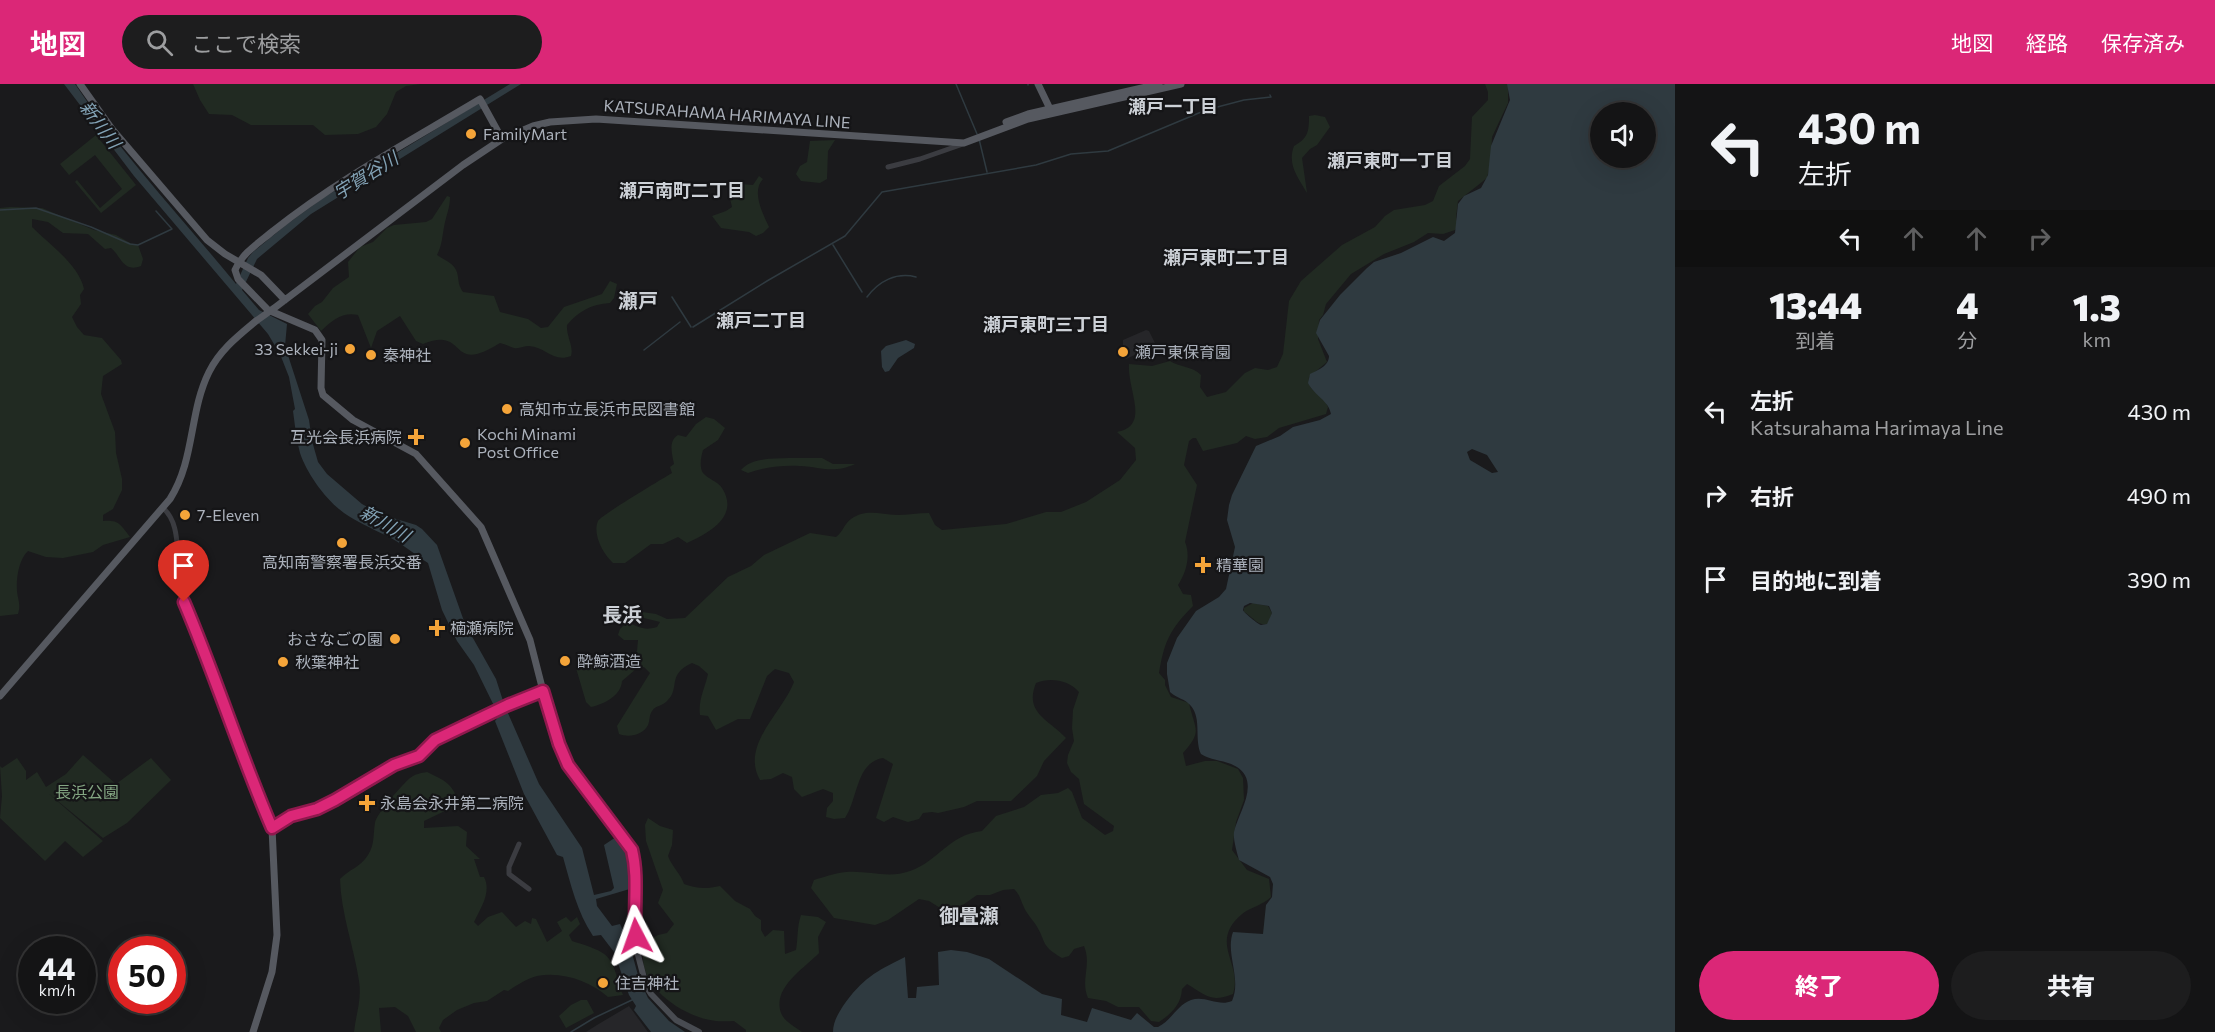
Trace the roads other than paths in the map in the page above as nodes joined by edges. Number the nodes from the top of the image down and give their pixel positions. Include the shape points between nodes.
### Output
1 (80, 84) edge
2 (1038, 84) edge
3 (1159, 84) edge
4 (1181, 84) edge
5 (1051, 111) junction
6 (978, 136) junction
7 (502, 139) junction
8 (953, 142) junction
9 (964, 143) junction
10 (888, 167) dead end
11 (242, 263) junction
12 (285, 300) junction
13 (163, 508) junction
14 (543, 691) junction
15 (0, 696) edge
16 (272, 828) junction
17 (519, 844) dead end
18 (529, 889) dead end
19 (253, 1032) edge
20 (699, 1032) edge

1 - 11 main road via 112,129 207,240
2 - 5 main road
3 - 5 main road, KATSURAHAMA HARIMAYA LINE
4 - 5 main road, KATSURAHAMA HARIMAYA LINE
5 - 6 main road, KATSURAHAMA HARIMAYA LINE
6 - 8 main road, KATSURAHAMA HARIMAYA LINE
6 - 9 main road, KATSURAHAMA HARIMAYA LINE
7 - 8 main road, KATSURAHAMA HARIMAYA LINE via 550,122 596,119
7 - 11 main road via 480,99 304,206 257,244
7 - 12 main road, KATSURAHAMA HARIMAYA LINE
8 - 9 main road, KATSURAHAMA HARIMAYA LINE
9 - 10 street
11 - 12 main road
11 - 14 main road via 235,270 238,279 268,310 318,332 322,340 323,395 353,420 416,454 481,527 530,640
12 - 13 main road, KATSURAHAMA HARIMAYA LINE, bridge via 225,349 209,372 185,468
13 - 15 main road, KATSURAHAMA HARIMAYA LINE
13 - 16 street via 174,524 185,598
14 - 16 main road via 435,740 419,756
14 - 20 main road via 568,765 632,850 636,867 637,951 646,986 676,1020
16 - 19 main road via 277,935 272,972
17 - 18 street via 509,874

